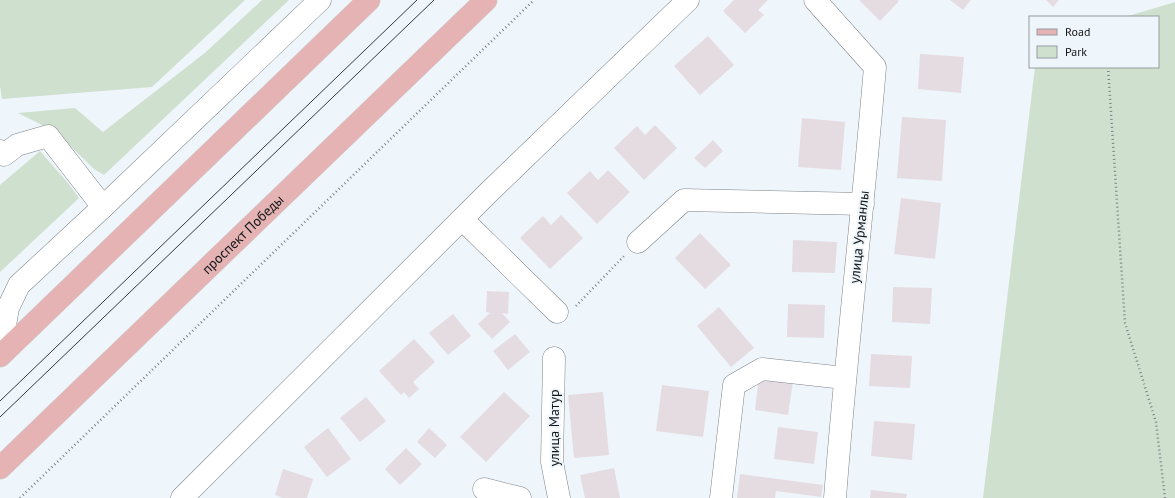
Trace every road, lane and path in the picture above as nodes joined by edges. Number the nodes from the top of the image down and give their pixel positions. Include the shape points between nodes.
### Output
1 (320, 0) edge
2 (370, 0) edge
3 (486, 0) edge
4 (534, 0) edge
5 (688, 0) edge
6 (815, 0) edge
7 (1108, 68) edge
8 (0, 151) edge
9 (863, 204) junction
10 (103, 207) junction
11 (462, 219) junction
12 (638, 242) joint
13 (565, 310) joint
14 (0, 353) edge
15 (0, 356) edge
16 (554, 358) dead end
17 (844, 378) junction
18 (0, 468) edge
19 (484, 489) dead end
20 (20, 498) edge
21 (182, 498) edge
22 (520, 498) edge
23 (559, 498) edge
24 (722, 498) edge
25 (835, 498) edge
26 (1165, 498) edge

1 - 10 street
2 - 15 main road
3 - 18 main road, проспект Победы
4 - 20 path
5 - 11 street
6 - 9 street, улица Урманлы via 876,66
7 - 26 path via 1125,323 1156,422
8 - 10 street via 4,155 17,145 48,136
9 - 12 street via 684,200
9 - 17 street, улица Урманлы
10 - 14 street via 19,285 8,308
11 - 13 street
11 - 21 street
12 - 13 path
16 - 23 street, улица Матур via 552,462
17 - 24 street via 762,369 734,385
17 - 25 street, улица Урманлы
19 - 22 street

